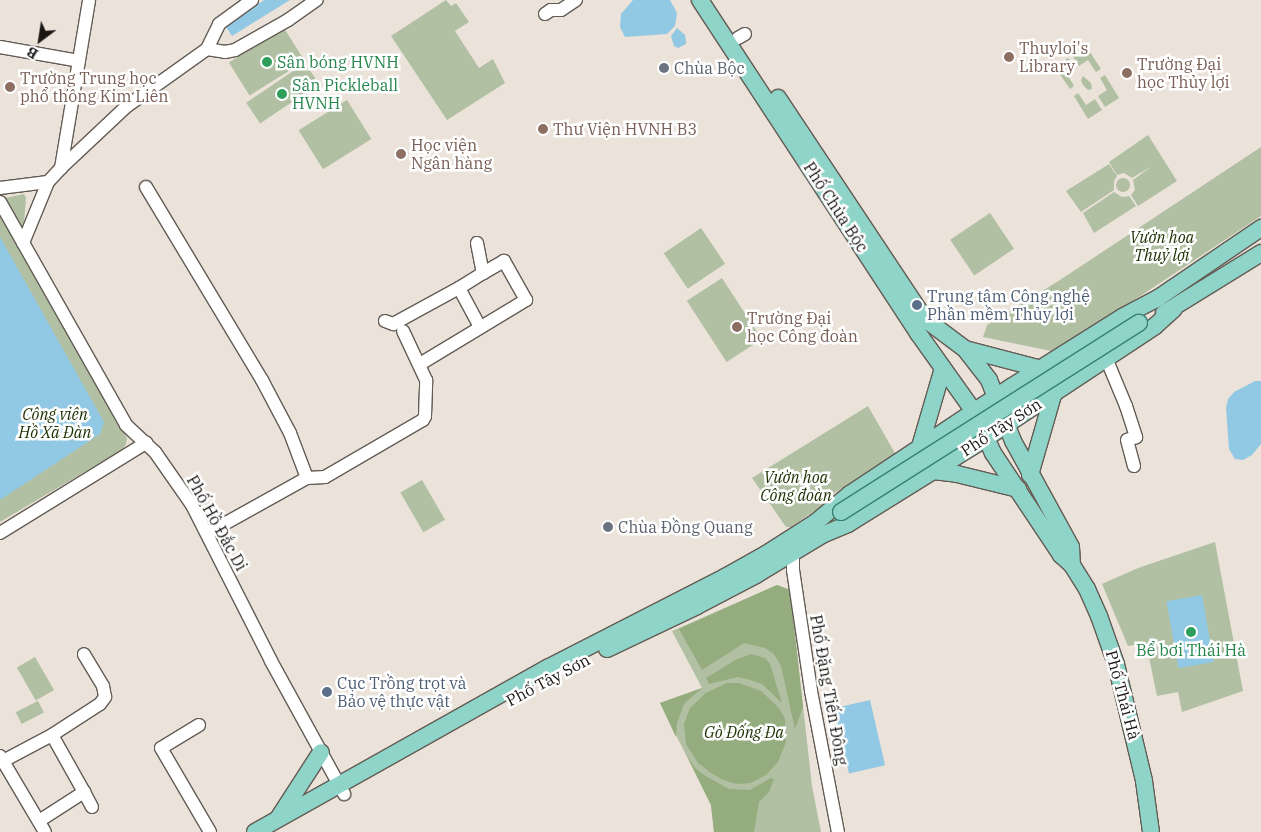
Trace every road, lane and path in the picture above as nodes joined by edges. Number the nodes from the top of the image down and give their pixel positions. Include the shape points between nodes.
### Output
1 (89, 0) edge
2 (252, 0) edge
3 (317, 0) edge
4 (576, 0) edge
5 (700, 0) edge
6 (713, 0) edge
7 (551, 8) edge
8 (0, 47) edge
9 (208, 49) junction
10 (79, 61) junction
11 (68, 135) junction
12 (87, 143) junction
13 (60, 168) junction
14 (48, 182) junction
15 (0, 188) edge
16 (146, 188) dead end
17 (0, 202) edge
18 (1261, 228) edge
19 (23, 243) junction
20 (477, 243) dead end
21 (1261, 253) edge
22 (484, 273) junction
23 (459, 288) junction
24 (1158, 298) junction
25 (1174, 309) junction
26 (404, 318) junction
27 (385, 321) dead end
28 (1139, 323) junction
29 (480, 327) junction
30 (965, 349) junction
31 (1106, 358) junction
32 (420, 364) junction
33 (943, 368) junction
34 (1042, 369) junction
35 (1024, 380) junction
36 (1054, 392) junction
37 (997, 398) junction
38 (1040, 402) junction
39 (975, 413) junction
40 (1006, 425) junction
41 (132, 433) junction
42 (943, 434) junction
43 (986, 438) junction
44 (146, 443) junction
45 (919, 450) junction
46 (131, 453) junction
47 (951, 460) junction
48 (1134, 466) dead end
49 (933, 471) junction
50 (1030, 475) junction
51 (307, 478) junction
52 (1018, 489) junction
53 (819, 528) junction
54 (0, 533) edge
55 (208, 533) junction
56 (793, 553) junction
57 (1072, 565) junction
58 (694, 600) junction
59 (84, 654) dead end
60 (199, 725) dead end
61 (52, 735) junction
62 (321, 752) junction
63 (1, 758) edge
64 (341, 789) junction
65 (84, 792) junction
66 (92, 807) dead end
67 (42, 826) edge
68 (277, 826) edge
69 (210, 832) edge
70 (255, 832) edge
71 (838, 832) edge
72 (1151, 832) edge

1 - 10 street
2 - 9 street via 219,24
3 - 9 street via 235,50
4 - 7 street via 561,10
5 - 33 main road, Phố Chùa Bộc
6 - 30 main road, Phố Chùa Bộc via 741,36 914,305 925,319
8 - 10 street
9 - 12 street via 141,94
10 - 11 street
11 - 12 street via 71,140
11 - 13 street
12 - 13 street
13 - 14 street
14 - 15 street
14 - 19 street
16 - 51 street via 262,380 290,433
17 - 19 street, Phố Hồ Đắc Di
18 - 24 main road, Phố Tây Sơn
19 - 41 street, Phố Hồ Đắc Di
20 - 22 street
21 - 25 main road, Phố Tây Sơn
22 - 23 street
22 - 29 street via 504,261 526,300
23 - 26 street
23 - 29 street
24 - 28 main road, Phố Tây Sơn
24 - 34 main road, Phố Tây Sơn via 1122,317
25 - 28 main road, Phố Tây Sơn
25 - 31 main road, Phố Tây Sơn via 1156,326
26 - 27 street via 393,324
26 - 32 street
28 - 53 main road, Phố Tây Sơn, bridge
29 - 32 street
30 - 34 main road
30 - 37 main road, Phố Chùa Bộc via 990,380
31 - 36 main road, Phố Tây Sơn
31 - 48 street via 1136,437 1127,440
32 - 51 street via 426,380 423,420 325,477
33 - 39 main road, Phố Chùa Bộc
33 - 45 main road
34 - 35 main road, Phố Tây Sơn
35 - 37 main road, Phố Tây Sơn
35 - 38 main road via 1025,392
36 - 38 main road, Phố Tây Sơn
36 - 50 main road
37 - 39 main road, Phố Tây Sơn
37 - 40 main road, Phố Chùa Bộc
38 - 40 main road, Phố Tây Sơn
39 - 42 main road, Phố Tây Sơn
39 - 43 main road, Phố Chùa Bộc
40 - 43 main road, Phố Tây Sơn
40 - 50 main road, Phố Thái Hà
41 - 44 street, Phố Hồ Đắc Di
41 - 46 street
42 - 45 main road, Phố Tây Sơn
42 - 47 main road via 955,442
43 - 47 main road, Phố Tây Sơn
43 - 52 main road, Phố Thái Hà via 992,453
44 - 46 street
44 - 55 street, Phố Hồ Đắc Di via 192,505
45 - 53 main road, Phố Tây Sơn via 842,500
46 - 54 street
47 - 49 main road, Phố Tây Sơn
49 - 52 main road
49 - 53 main road, Phố Tây Sơn via 848,524
50 - 57 main road, Phố Thái Hà via 1071,547
51 - 55 street
52 - 57 main road, Phố Thái Hà via 1061,555
53 - 56 main road, Phố Tây Sơn
53 - 58 main road, Phố Tây Sơn via 748,565
55 - 62 street, Phố Hồ Đắc Di via 253,626
56 - 58 main road, Phố Tây Sơn
56 - 71 street, Phố Đặng Tiến Đông via 810,691
57 - 72 main road, Phố Thái Hà via 1093,602 1116,664 1144,781
58 - 64 main road, Phố Tây Sơn via 549,667
59 - 61 street via 103,686 105,698
60 - 69 street via 161,748
61 - 63 street
61 - 65 street
62 - 64 street, Phố Hồ Đắc Di
62 - 68 main road
63 - 67 street
64 - 68 main road, Phố Tây Sơn
65 - 66 street
65 - 67 street
68 - 70 main road, Phố Tây Sơn

